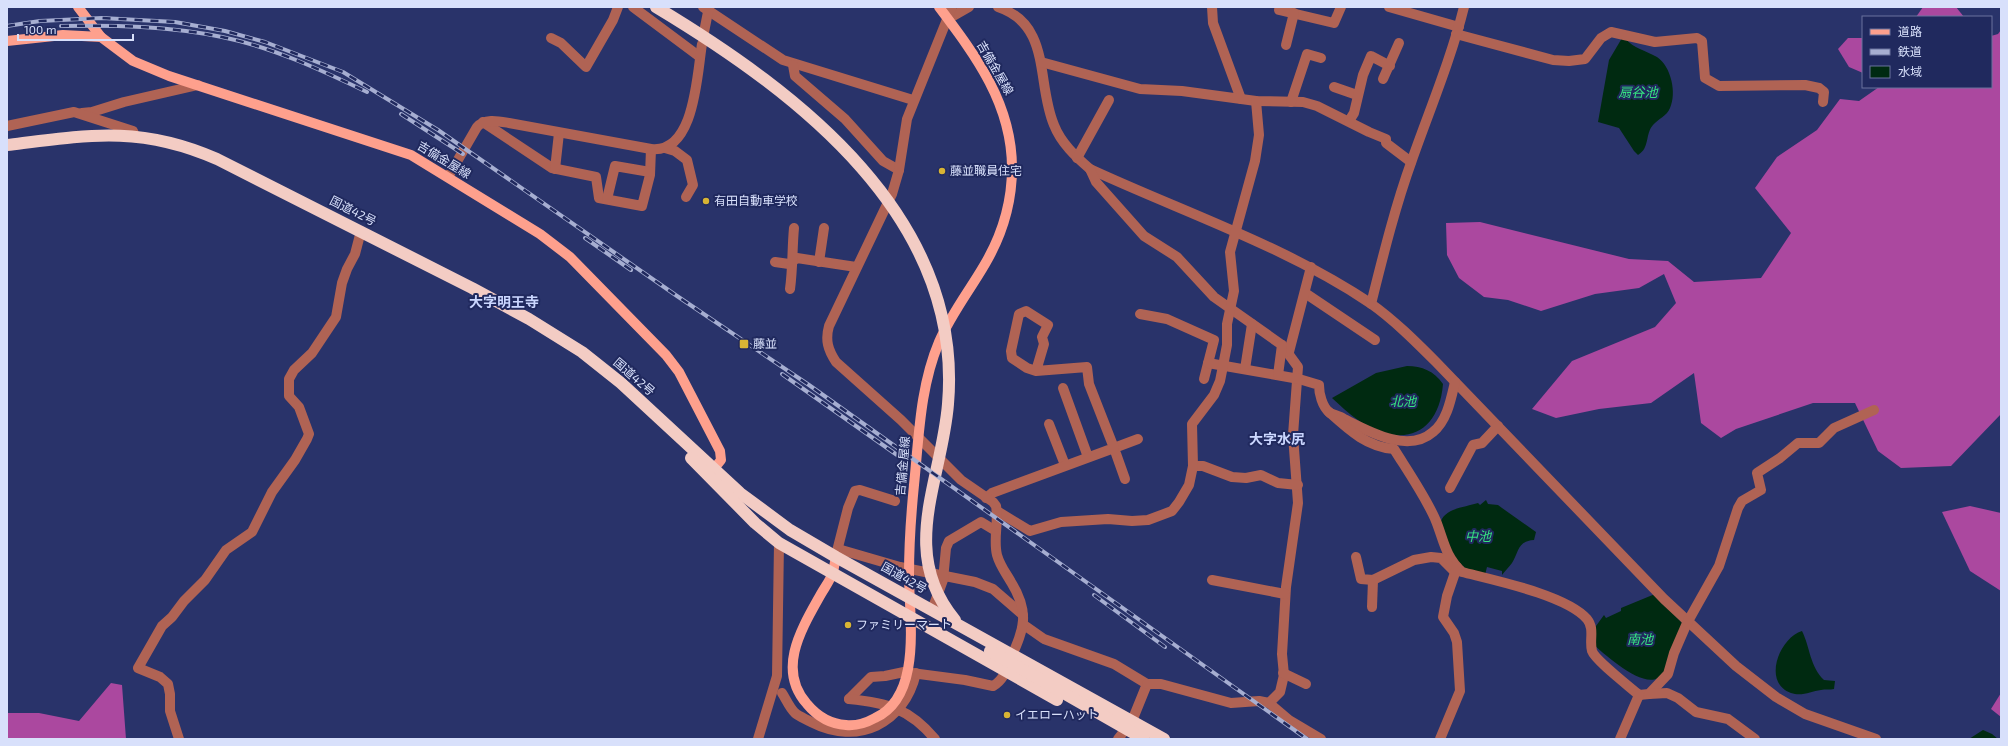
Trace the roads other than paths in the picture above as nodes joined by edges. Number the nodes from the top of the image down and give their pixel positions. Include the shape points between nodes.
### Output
1 (78, 7) edge
2 (618, 7) edge
3 (632, 7) edge
4 (656, 7) edge
5 (939, 7) edge
6 (952, 7) edge
7 (969, 7) edge
8 (1212, 7) edge
9 (1341, 7) edge
10 (1389, 7) edge
11 (1464, 7) edge
12 (707, 8) edge
13 (1001, 8) edge
14 (1279, 10) dead end
15 (665, 11) edge
16 (1294, 13) junction
17 (948, 19) junction
18 (1457, 30) junction
19 (704, 32) dead end
20 (101, 37) junction
21 (552, 38) dead end
22 (7, 41) edge
23 (1399, 43) dead end
24 (702, 44) dead end
25 (1286, 45) dead end
26 (700, 57) junction
27 (1321, 58) dead end
28 (1041, 62) junction
29 (794, 65) junction
30 (1390, 66) junction
31 (1383, 79) dead end
32 (198, 85) junction
33 (1334, 87) dead end
34 (1357, 95) junction
35 (1241, 99) junction
36 (913, 100) junction
37 (1109, 100) dead end
38 (1256, 102) junction
39 (1291, 102) junction
40 (1822, 102) dead end
41 (80, 112) junction
42 (1349, 121) junction
43 (483, 122) junction
44 (7, 126) edge
45 (560, 132) junction
46 (135, 136) junction
47 (7, 145) edge
48 (665, 148) junction
49 (651, 149) junction
50 (1077, 158) junction
51 (1411, 162) junction
52 (555, 169) junction
53 (1090, 169) junction
54 (899, 170) junction
55 (650, 172) junction
56 (448, 177) junction
57 (686, 197) dead end
58 (607, 200) junction
59 (794, 228) dead end
60 (824, 228) dead end
61 (361, 230) junction
62 (1235, 233) junction
63 (793, 261) junction
64 (775, 262) dead end
65 (819, 262) junction
66 (856, 267) junction
67 (1311, 267) junction
68 (790, 288) dead end
69 (1305, 293) junction
70 (1371, 304) junction
71 (1230, 309) junction
72 (1140, 314) dead end
73 (1252, 324) junction
74 (1375, 340) dead end
75 (1286, 348) junction
76 (1208, 363) junction
77 (1223, 366) junction
78 (1245, 369) junction
79 (1036, 371) junction
80 (1278, 375) junction
81 (1204, 379) dead end
82 (1299, 379) junction
83 (1455, 382) junction
84 (1063, 388) dead end
85 (1874, 410) dead end
86 (1329, 412) junction
87 (1049, 424) dead end
88 (1498, 426) junction
89 (1138, 439) dead end
90 (1114, 448) junction
91 (1088, 457) junction
92 (1065, 465) junction
93 (1193, 466) junction
94 (711, 473) junction
95 (1125, 479) dead end
96 (1298, 485) junction
97 (1450, 488) dead end
98 (986, 498) junction
99 (895, 501) dead end
100 (997, 511) junction
101 (996, 531) junction
102 (779, 543) junction
103 (837, 553) junction
104 (1356, 557) dead end
105 (1456, 570) junction
106 (833, 573) junction
107 (943, 576) junction
108 (1212, 580) dead end
109 (1373, 580) junction
110 (1285, 594) junction
111 (1372, 607) dead end
112 (932, 610) junction
113 (1023, 620) junction
114 (1687, 623) junction
115 (1012, 654) junction
116 (1005, 671) junction
117 (916, 673) junction
118 (1283, 673) junction
119 (1147, 684) junction
120 (1306, 684) dead end
121 (777, 692) junction
122 (799, 693) junction
123 (1644, 694) junction
124 (1269, 703) junction
125 (900, 710) junction
126 (1132, 721) junction
127 (1122, 738) edge
128 (178, 739) edge
129 (758, 739) edge
130 (935, 739) edge
131 (1144, 739) edge
132 (1164, 739) edge
133 (1321, 739) edge
134 (1440, 739) edge
135 (1620, 739) edge
136 (1755, 739) edge
137 (1876, 739) edge

1 - 20 main road, 吉備金屋線
2 - 21 street via 614,20 586,68 561,43
3 - 26 street
4 - 15 highway
5 - 17 main road, 吉備金屋線
6 - 17 street
7 - 17 street
8 - 35 street via 1213,24
9 - 16 street via 1334,23
10 - 18 street
11 - 18 street
12 - 19 street
12 - 29 street via 773,54
13 - 28 street via 1024,23 1035,41
14 - 16 street
15 - 131 highway via 789,98 846,151 894,209 917,246 937,298 946,334 949,381 942,444 928,503 925,550 936,591 952,616 975,640 998,656
16 - 25 street
17 - 36 street
17 - 122 main road, 吉備金屋線 via 992,85 1007,124 1012,158 1010,193 1000,235 940,339 932,361 920,415 909,573 908,669 898,698 880,716 860,724 850,725 826,720 811,709
18 - 40 street via 1553,60 1569,62 1585,59 1601,38 1611,32 1656,42 1697,38 1702,41 1705,78 1719,86 1805,85 1819,88 1824,92
18 - 51 street
20 - 22 main road via 62,35
20 - 32 main road, 吉備金屋線 via 133,61
23 - 30 street
24 - 26 street
26 - 48 street via 689,119 680,136
27 - 39 street via 1307,54
28 - 35 street via 1140,89
28 - 50 street via 1045,97 1053,124
29 - 36 street
29 - 54 street via 795,76 845,120 883,161
30 - 31 street
30 - 34 street via 1371,56
32 - 41 street via 92,112
32 - 56 main road, 吉備金屋線 via 411,155
33 - 34 street
34 - 42 street via 1354,112
35 - 38 street
36 - 54 street via 905,128
37 - 50 street
38 - 39 street
38 - 62 street via 1258,142 1255,161
39 - 42 street via 1317,106
41 - 44 street
41 - 46 street via 133,131
42 - 51 street via 1386,138 1386,143
43 - 45 street via 495,121
43 - 52 street via 545,165
43 - 56 street via 477,127
45 - 49 street
45 - 52 street
46 - 47 highway, 国道42号 via 94,135
46 - 61 highway, 国道42号 via 174,143 206,154
48 - 49 street
48 - 57 street via 675,151 687,160 692,184
49 - 55 street
50 - 53 street
51 - 70 street
52 - 58 street via 596,177 599,198
53 - 62 street
53 - 71 street via 1096,182 1144,236 1177,257 1214,297
54 - 66 street via 892,194
55 - 58 street via 642,206
55 - 58 street via 615,166
56 - 94 main road, 吉備金屋線 via 540,234 570,257 666,356 679,372 720,451 721,460
59 - 63 street
60 - 65 street
61 - 94 highway, 国道42号 via 530,318 582,352 652,411
61 - 128 street via 355,254 346,269 336,317 312,353 294,370 289,379 289,396 299,407 309,434 307,439 264,504 252,532 226,550 205,580 162,626 138,668 160,677 168,684 170,711
62 - 67 street
62 - 71 street via 1230,252 1234,291
63 - 64 street via 789,264
63 - 65 street via 797,258
63 - 68 street
65 - 66 street
66 - 98 street via 829,326 826,340 831,355 961,480
67 - 69 street
67 - 70 street
69 - 74 street
69 - 75 street
70 - 83 street via 1403,330
71 - 73 street
71 - 77 street
72 - 76 street via 1167,319 1214,340
73 - 75 street
73 - 78 street
75 - 80 street
75 - 82 street via 1298,367
76 - 77 street
76 - 81 street
77 - 78 street
77 - 93 street via 1214,394 1192,424
78 - 80 street
79 - 79 street via 1012,358 1011,351 1019,314 1026,311 1048,325 1042,337 1044,344
79 - 90 street via 1087,367 1089,384
80 - 82 street
82 - 86 street via 1319,385 1319,392
82 - 96 street via 1293,435
83 - 86 street via 1446,413 1438,427 1432,434 1422,438 1406,441 1384,438
83 - 88 street
84 - 91 street
85 - 114 street via 1834,428 1819,443 1798,443 1757,473 1761,490 1742,501 1738,508 1719,566
86 - 105 street via 1349,431 1370,443 1394,449 1436,521 1444,546
87 - 92 street
88 - 97 street via 1482,443 1474,445
88 - 114 street
89 - 90 street
90 - 91 street
90 - 95 street
91 - 92 street
92 - 98 street via 992,493
93 - 96 street via 1203,466 1232,477 1261,475 1278,483
93 - 100 street via 1189,485 1172,511 1148,520 1061,522 1030,531
94 - 102 highway, 国道42号 via 755,523
94 - 103 highway, 国道42号 via 777,521
96 - 110 street via 1298,503
98 - 100 street via 993,502
99 - 103 street via 860,490 855,491
100 - 101 street
101 - 107 street via 980,522 949,541
101 - 113 street via 999,563 1016,592
102 - 106 highway, 国道42号
102 - 121 street
103 - 106 main road, 吉備金屋線
103 - 107 street
103 - 112 highway, 国道42号
104 - 109 street via 1361,578
105 - 109 street via 1441,558 1431,557 1414,560
105 - 123 street via 1550,597 1573,608 1587,619 1592,630 1591,646 1596,657
105 - 134 street via 1443,617 1454,633 1460,691
106 - 116 highway, 国道42号
106 - 122 main road, 吉備金屋線 via 807,617 796,644 792,677
107 - 112 street
107 - 113 street via 993,589
108 - 110 street
109 - 111 street
110 - 118 street
112 - 115 highway, 国道42号
113 - 115 street
113 - 119 street via 1044,640 1114,664
114 - 123 street via 1668,674
114 - 137 street via 1776,697 1805,714
115 - 116 street
115 - 126 highway, 国道42号
116 - 117 street via 1001,680 993,686
116 - 127 highway, 国道42号
117 - 125 street via 910,692
117 - 125 street via 900,671 871,677 849,699 885,704
118 - 120 street
118 - 124 street via 1280,692
119 - 124 street via 1161,684 1231,703
119 - 126 street
121 - 122 street
121 - 125 street via 795,713 815,725 836,732 857,733 872,730
121 - 129 street
123 - 135 street
123 - 136 street via 1667,693 1696,712 1728,719
124 - 133 street via 1289,720
125 - 130 street via 922,725
126 - 127 street
126 - 132 highway, 国道42号

